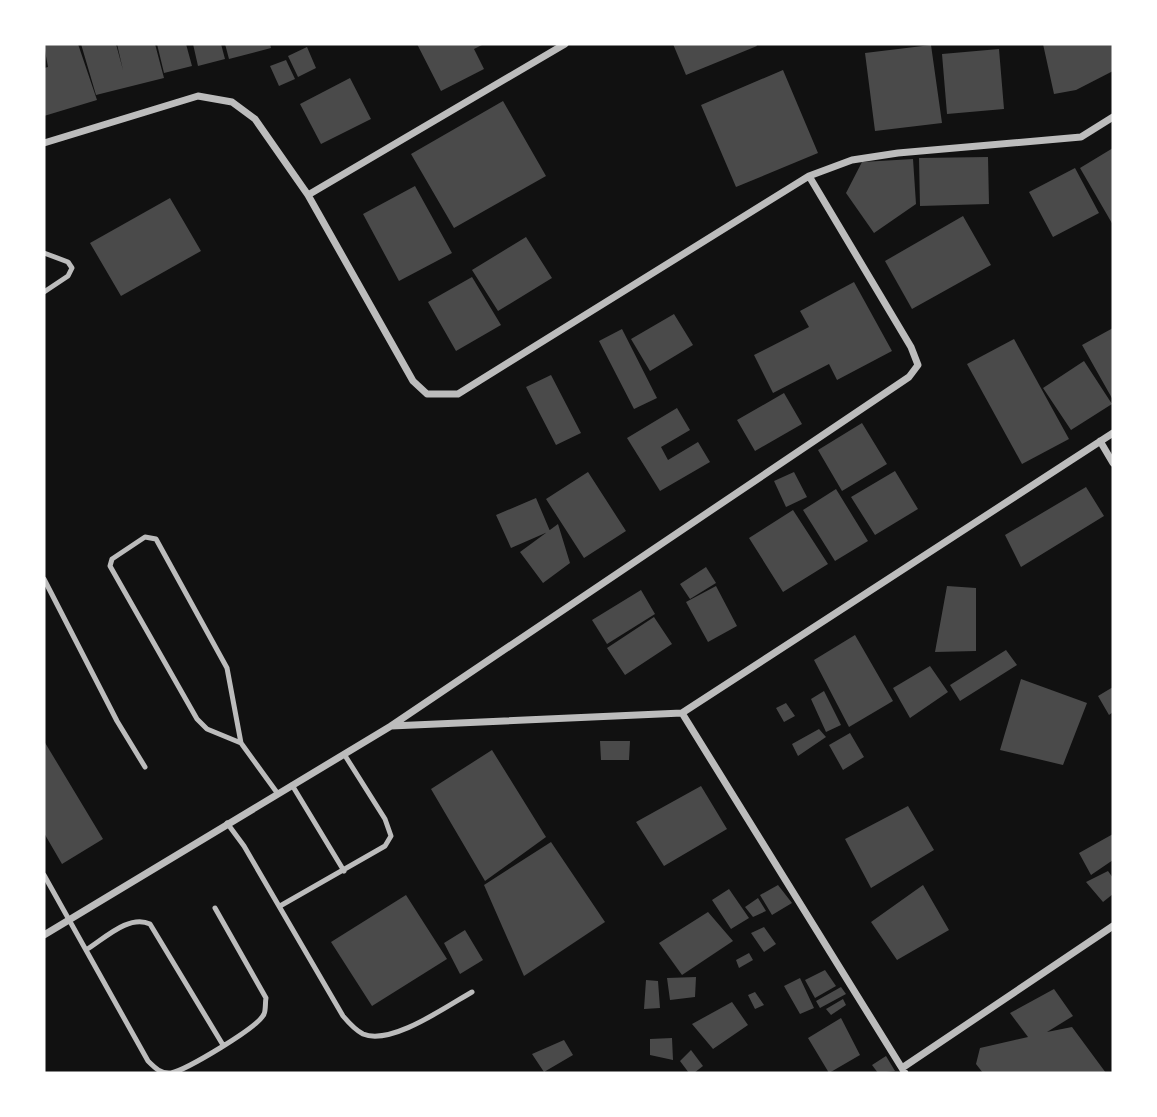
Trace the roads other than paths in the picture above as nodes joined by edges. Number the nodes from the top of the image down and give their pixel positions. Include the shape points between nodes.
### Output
1 (565, 44) edge
2 (1113, 117) edge
3 (44, 142) edge
4 (809, 176) junction
5 (308, 195) junction
6 (44, 253) edge
7 (44, 292) edge
8 (1113, 433) edge
9 (1100, 441) junction
10 (1113, 463) edge
11 (44, 579) edge
12 (682, 713) junction
13 (391, 726) junction
14 (241, 743) junction
15 (344, 754) junction
16 (145, 767) dead end
17 (292, 785) junction
18 (278, 794) junction
19 (226, 823) junction
20 (344, 871) junction
21 (44, 875) edge
22 (280, 906) junction
23 (215, 908) dead end
24 (71, 919) junction
25 (1113, 926) edge
26 (44, 935) edge
27 (86, 950) junction
28 (472, 992) dead end
29 (223, 1045) junction
30 (904, 1070) edge

1 - 5 street
2 - 4 street via 1081,137 898,153 852,160
3 - 5 street via 198,96 233,102 255,119
4 - 5 street via 458,394 427,394 413,381
4 - 13 street via 911,347 918,365 909,377
6 - 7 lane via 72,268
8 - 9 street
9 - 10 street
9 - 12 street
11 - 16 lane
12 - 13 street
12 - 30 street
13 - 15 street
14 - 14 lane via 207,729 197,719 110,566 112,559 145,537 156,539 220,652 230,675
14 - 18 lane
15 - 17 street
15 - 20 lane via 391,836 385,846
17 - 18 street
17 - 20 lane
18 - 19 street
19 - 22 lane
19 - 24 street
20 - 22 lane
21 - 24 lane
22 - 28 lane via 342,1016 363,1034 395,1034
23 - 29 lane via 266,998 265,1014 257,1024
24 - 26 street
24 - 27 lane
25 - 30 street
27 - 29 lane via 148,1061 162,1073 174,1073
27 - 29 lane via 131,921 150,924

